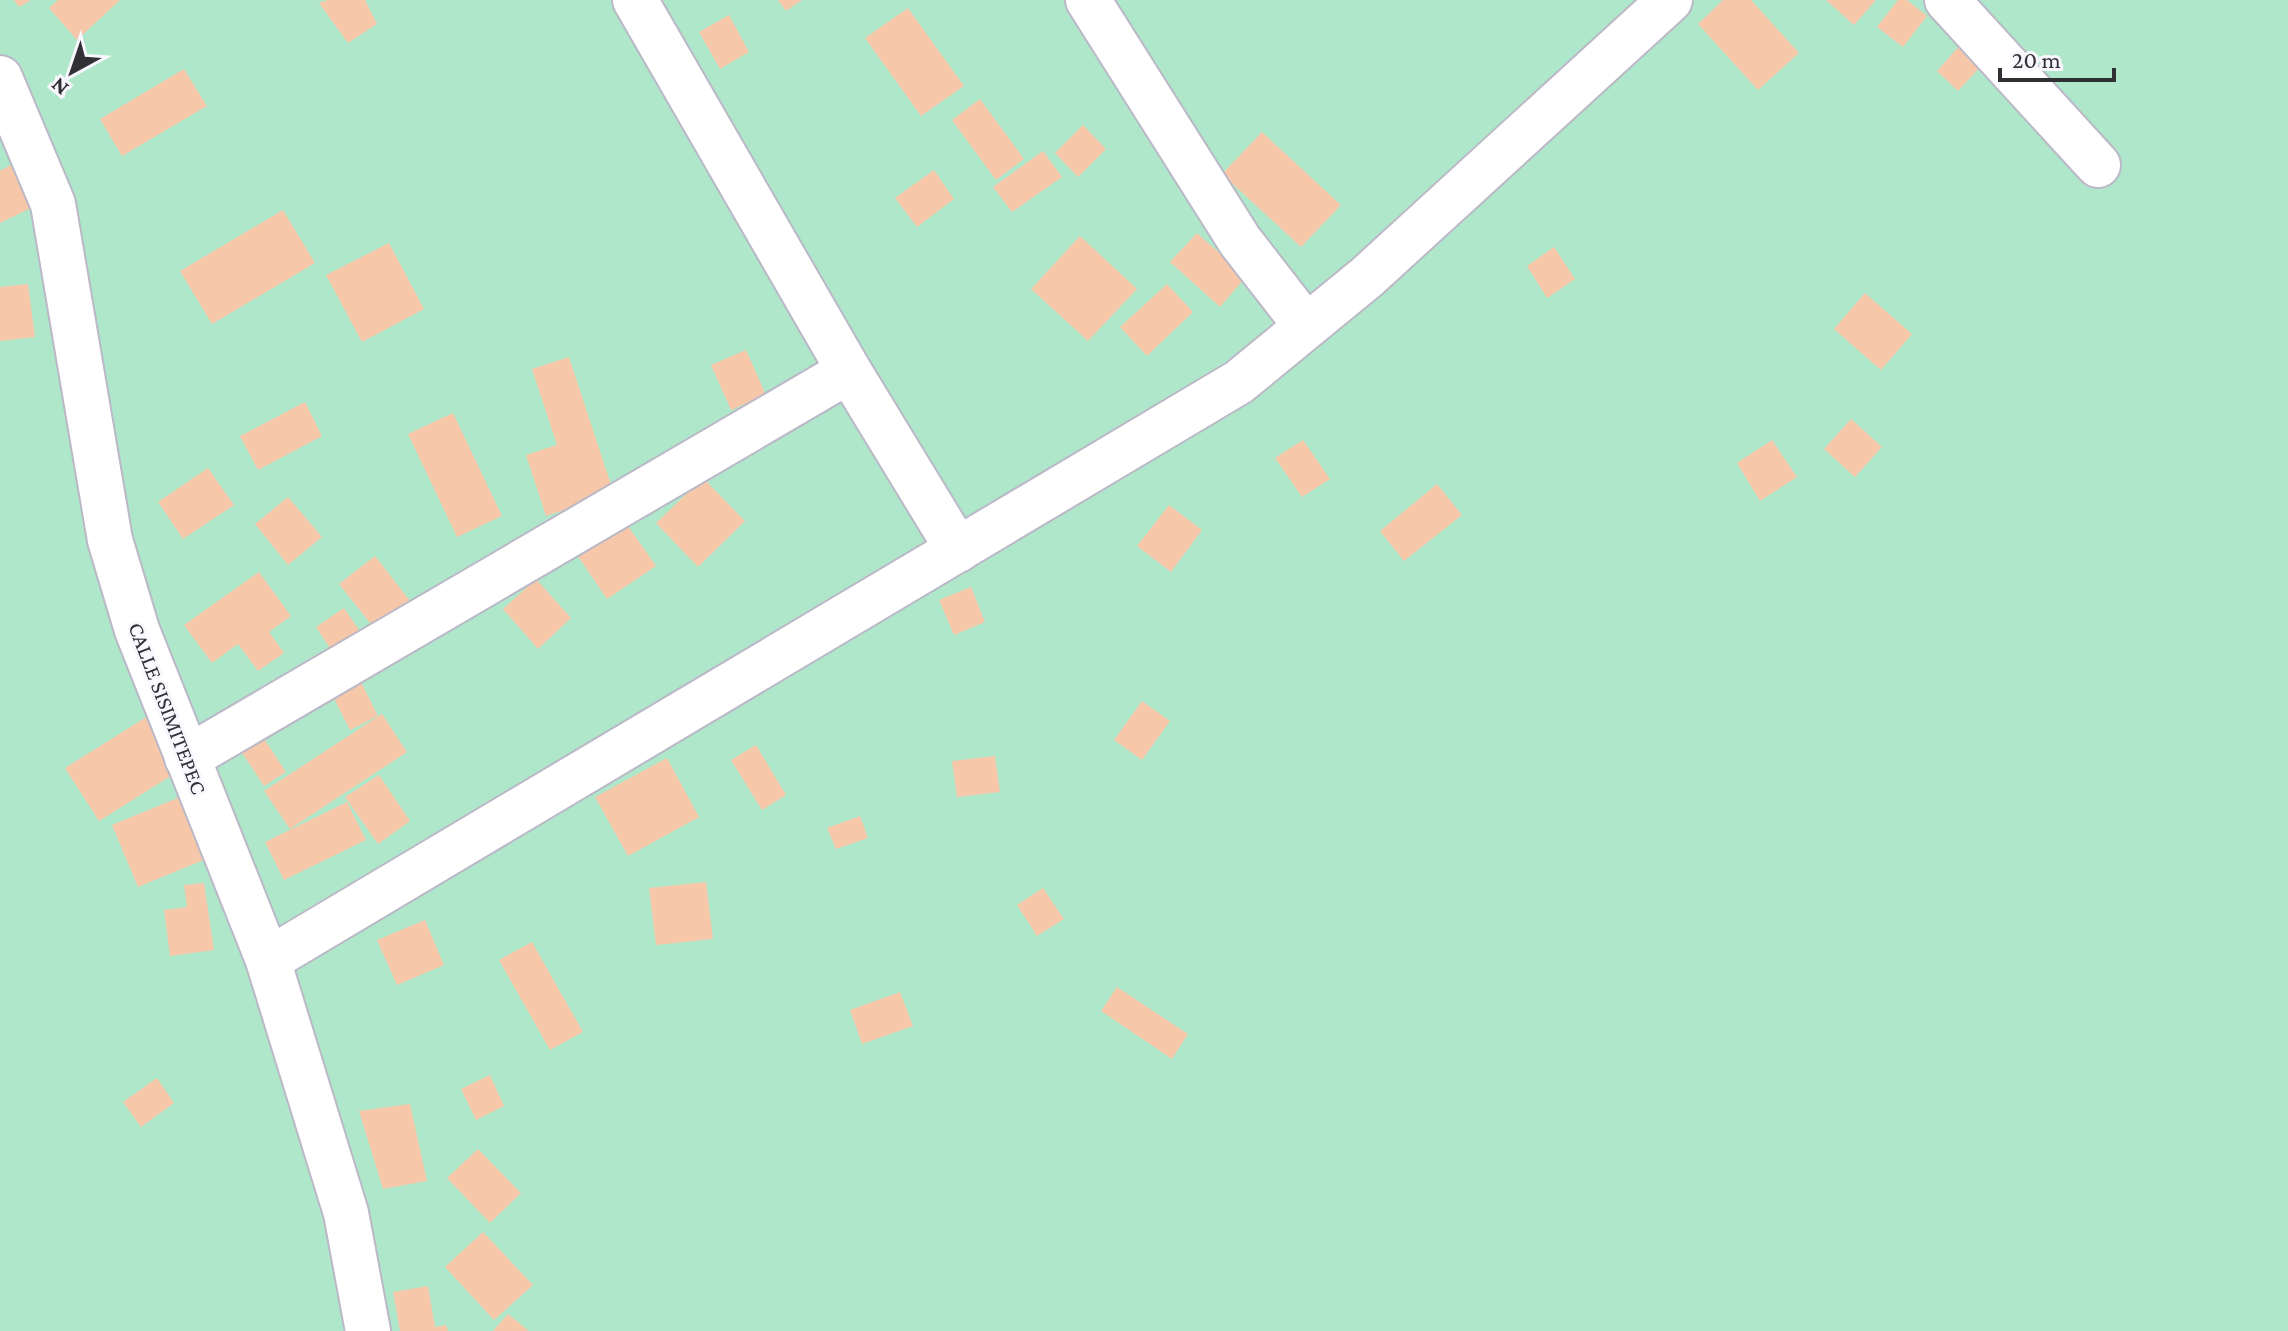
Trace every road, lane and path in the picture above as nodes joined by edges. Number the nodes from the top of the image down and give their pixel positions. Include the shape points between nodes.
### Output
1 (635, 0) edge
2 (1088, 0) edge
3 (1670, 0) edge
4 (1947, 0) edge
5 (0, 78) edge
6 (2098, 165) dead end
7 (1306, 326) junction
8 (849, 371) junction
9 (958, 550) junction
10 (187, 758) junction
11 (268, 960) junction
12 (368, 1331) edge

1 - 8 street
2 - 7 street via 1240,241
3 - 7 street via 1367,277
4 - 6 street
5 - 10 street, CALLE SISIMITEPEC via 53,204 110,540 137,630
7 - 9 street via 1239,382
8 - 9 street
8 - 10 street
9 - 11 street
10 - 11 street, CALLE SISIMITEPEC
11 - 12 street, CALLE SISIMITEPEC via 346,1213

